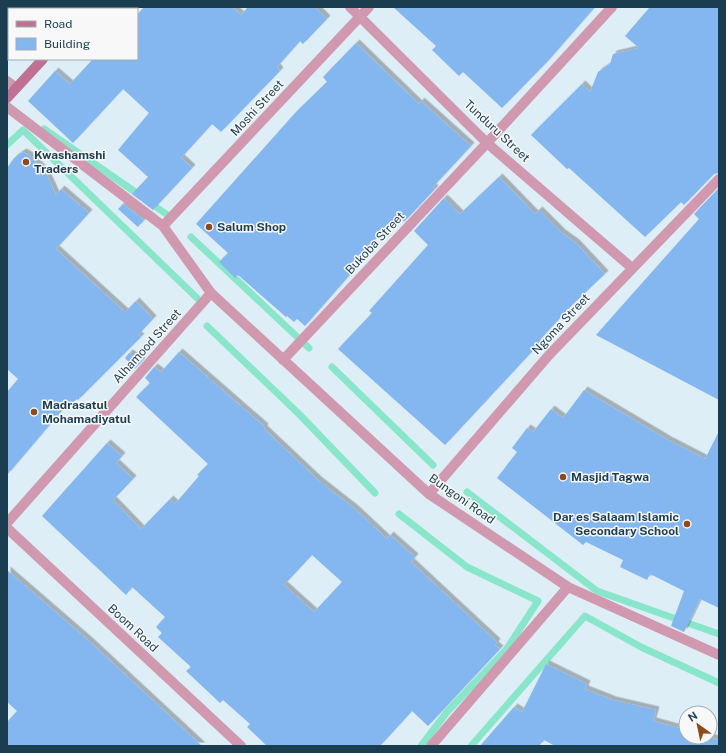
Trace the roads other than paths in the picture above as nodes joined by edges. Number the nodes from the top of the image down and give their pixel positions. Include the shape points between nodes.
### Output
1 (350, 7) edge
2 (369, 7) edge
3 (612, 7) edge
4 (360, 16) junction
5 (42, 60) edge
6 (7, 80) edge
7 (16, 88) junction
8 (7, 98) edge
9 (7, 107) edge
10 (487, 143) junction
11 (719, 179) edge
12 (163, 226) junction
13 (632, 268) junction
14 (211, 294) junction
15 (282, 360) junction
16 (430, 494) junction
17 (7, 523) edge
18 (7, 528) edge
19 (568, 587) junction
20 (719, 655) edge
21 (241, 746) edge
22 (431, 746) edge

1 - 4 street, Tunduru Street
2 - 4 street, Moshi Street
3 - 10 street, Bukoba Street
4 - 10 street, Tunduru Street
4 - 12 street, Moshi Street
5 - 7 main road
6 - 7 street
7 - 8 main road
9 - 12 street, Bungoni Road
10 - 13 street, Tunduru Street
10 - 15 street, Bukoba Street
11 - 13 street, Ngoma Street
12 - 14 street, Bungoni Road
13 - 16 street, Ngoma Street via 549,355
14 - 15 street, Bungoni Road
14 - 17 street, Alhamood Street
15 - 16 street, Bungoni Road
16 - 19 street, Bungoni Road
18 - 21 street, Boom Road
19 - 20 street, Bungoni Road
19 - 22 street

